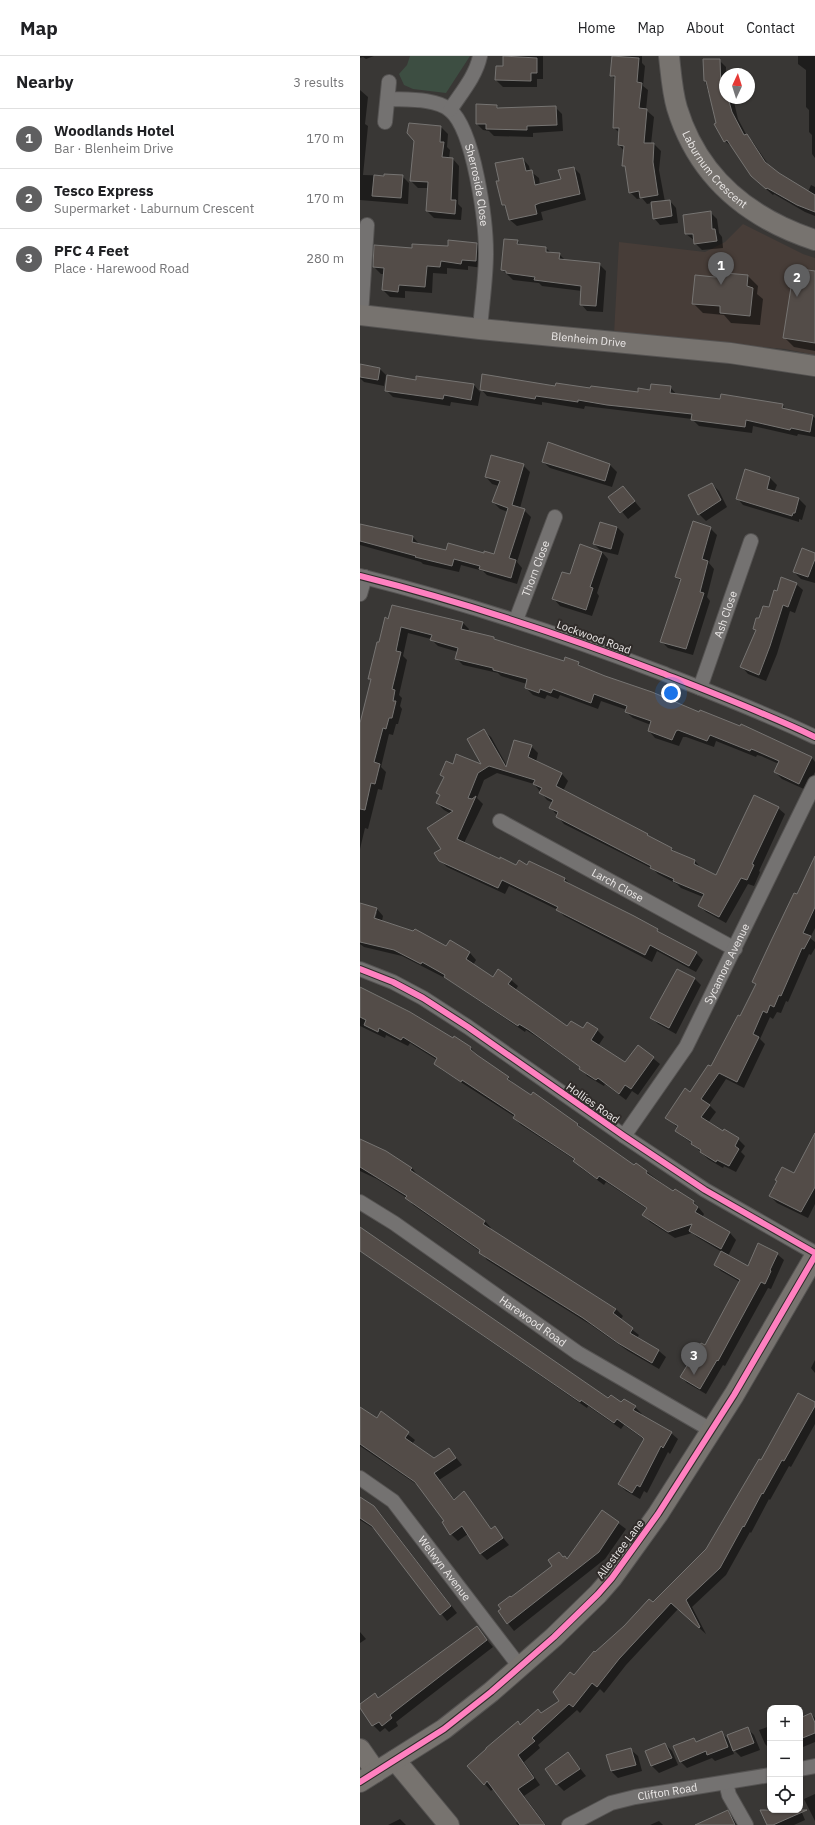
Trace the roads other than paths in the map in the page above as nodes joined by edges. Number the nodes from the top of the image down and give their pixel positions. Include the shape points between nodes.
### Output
1 (480, 56) edge
2 (669, 56) edge
3 (389, 82) dead end
4 (388, 99) junction
5 (450, 110) junction
6 (385, 122) dead end
7 (367, 225) dead end
8 (815, 240) edge
9 (361, 315) edge
10 (480, 328) junction
11 (815, 366) edge
12 (555, 517) dead end
13 (751, 541) dead end
14 (362, 576) edge
15 (360, 594) edge
16 (516, 620) junction
17 (700, 688) junction
18 (815, 737) edge
19 (815, 783) edge
20 (500, 821) dead end
21 (735, 949) junction
22 (360, 969) edge
23 (624, 1136) junction
24 (360, 1202) edge
25 (815, 1254) edge
26 (711, 1430) junction
27 (360, 1478) edge
28 (520, 1667) junction
29 (360, 1749) edge
30 (395, 1760) junction
31 (815, 1766) edge
32 (803, 1768) edge
33 (767, 1776) edge
34 (368, 1777) edge
35 (726, 1783) junction
36 (449, 1825) edge
37 (569, 1825) edge
38 (746, 1825) edge

1 - 5 street via 479,64 468,84
2 - 8 street, Laburnum Crescent via 672,84 686,131 706,166 725,190 783,228
3 - 4 street
4 - 5 street via 435,103
4 - 6 street
5 - 10 street, Sherroside Close via 461,124 467,138 484,220 486,255
7 - 9 street, Blenheim Drive
9 - 10 street, Blenheim Drive
10 - 11 street, Blenheim Drive via 730,353
12 - 16 street, Thorn Close
13 - 17 street, Ash Close
14 - 15 street
14 - 16 street, Lockwood Road
16 - 17 street, Lockwood Road
17 - 18 street, Lockwood Road via 768,714
19 - 21 street, Sycamore Avenue
20 - 21 street, Larch Close
21 - 23 street, Sycamore Avenue via 686,1047
22 - 23 street, Hollies Road via 423,998
23 - 25 street, Hollies Road via 705,1190
24 - 26 street, Harewood Road via 394,1222 578,1353
25 - 26 street, Allestree Lane
26 - 28 street, Allestree Lane via 658,1514 612,1578 554,1637
27 - 28 street, Welwyn Avenue via 393,1501
28 - 30 street, Allestree Lane via 444,1729
29 - 34 street
30 - 34 street, Allestree Lane
30 - 36 street
31 - 32 street
33 - 35 street, Clifton Road
35 - 37 street, Clifton Road via 611,1803
35 - 38 street via 729,1795

